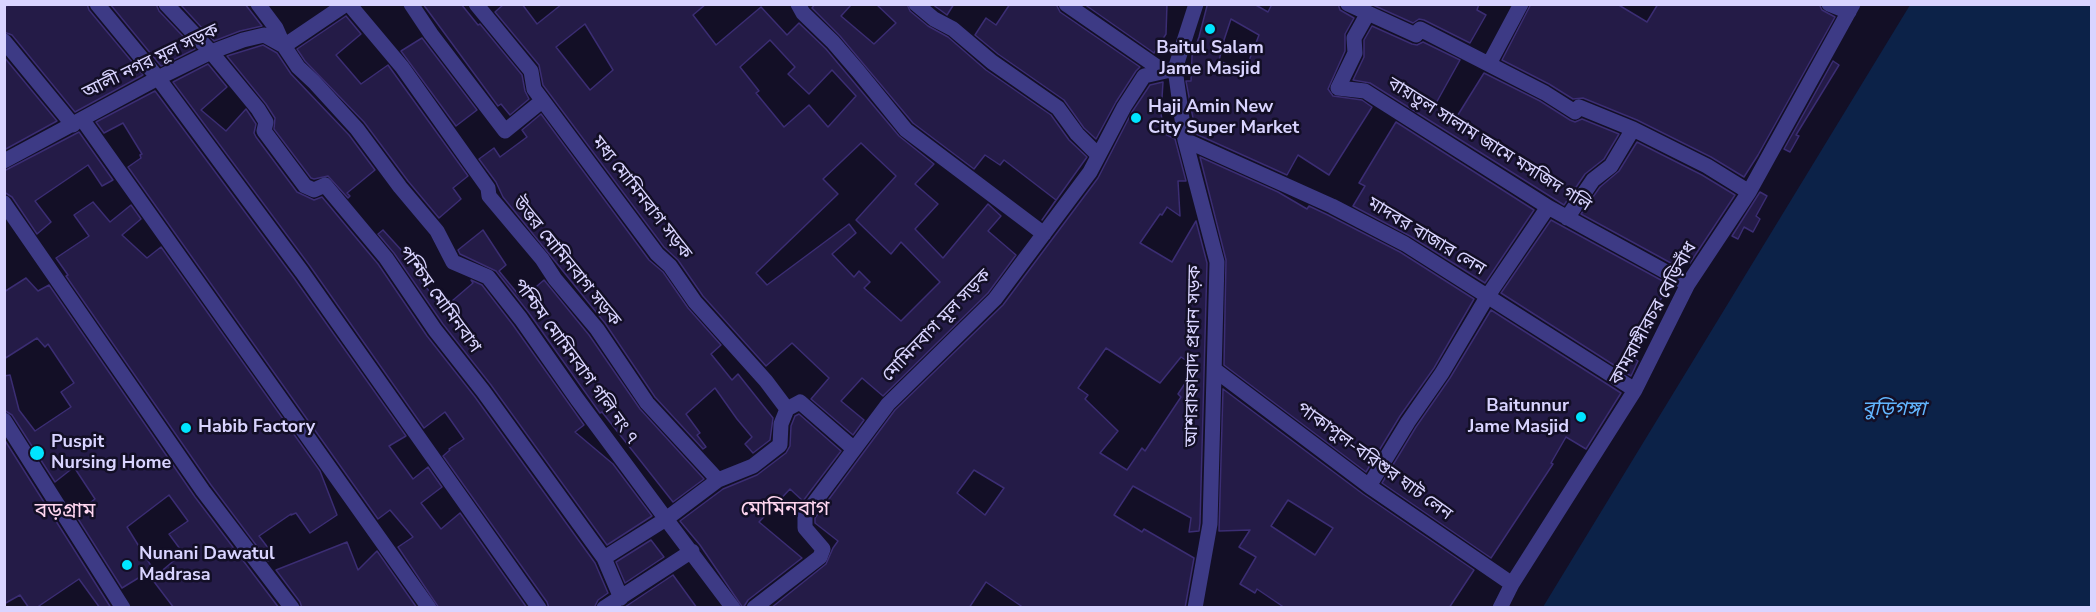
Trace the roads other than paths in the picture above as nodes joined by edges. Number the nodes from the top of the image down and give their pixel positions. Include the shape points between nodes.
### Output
1 (97, 4) edge
2 (166, 4) edge
3 (258, 4) edge
4 (348, 4) edge
5 (411, 4) edge
6 (476, 4) edge
7 (798, 4) edge
8 (916, 4) edge
9 (1066, 4) edge
10 (1196, 4) edge
11 (1348, 4) edge
12 (1521, 4) edge
13 (1829, 4) edge
14 (1851, 8) edge
15 (1368, 13) junction
16 (4, 41) edge
17 (284, 46) junction
18 (210, 52) junction
19 (1489, 64) junction
20 (1169, 70) junction
21 (158, 78) junction
22 (542, 101) junction
23 (77, 122) junction
24 (1633, 129) junction
25 (1185, 140) junction
26 (1098, 155) junction
27 (4, 161) edge
28 (1749, 192) junction
29 (4, 203) edge
30 (1548, 207) junction
31 (1567, 218) junction
32 (1044, 234) junction
33 (1688, 284) junction
34 (1487, 297) junction
35 (1215, 370) junction
36 (1635, 390) junction
37 (787, 409) junction
38 (4, 420) edge
39 (854, 449) junction
40 (718, 480) junction
41 (1369, 486) junction
42 (666, 519) junction
43 (692, 551) junction
44 (604, 558) junction
45 (1512, 584) junction
46 (621, 598) junction
47 (123, 608) edge
48 (292, 608) edge
49 (429, 608) edge
50 (538, 608) edge
51 (604, 608) edge
52 (733, 608) edge
53 (754, 608) edge
54 (1195, 608) edge
55 (1500, 608) edge

1 - 21 street
2 - 18 street
3 - 17 street, পশ্চিম মোমিনবাগ গলি নং ৭ via 276,27
4 - 17 street
4 - 40 street, উত্তর মোমিনবাগ সড়ক via 402,67 488,188 489,196 597,329 647,402
5 - 22 street via 505,131
6 - 22 street, মধ্য মোমিনবাগ সড়ক via 531,71 534,89
7 - 32 street via 906,130
8 - 26 street via 1058,108
9 - 20 street
10 - 20 street, আশরাফাবাদ প্রধান সড়ক
11 - 15 street
12 - 19 street
13 - 14 street
14 - 28 street, কামরাঙ্গীরচর বেড়িবাঁধ
15 - 19 street via 1416,35 1420,29
15 - 30 street, বায়তুল সালাম জামে মসজিদ গলি via 1354,38 1354,53 1338,88 1365,92
16 - 23 street
17 - 18 street, আলী নগর মূল সড়ক via 264,35
17 - 42 street, পশ্চিম মোমিনবাগ গলি নং ৭ via 298,67 357,129 437,231 453,261 488,277
18 - 21 street, আলী নগর মূল সড়ক
18 - 44 street, পশ্চিম মোমিনবাগ via 258,109 266,122 264,131 305,186 314,190 325,184 386,258
19 - 24 street via 1575,112 1579,107
20 - 25 street, আশরাফাবাদ প্রধান সড়ক
20 - 26 street, মোমিনবাগ মূল সড়ক via 1144,76
21 - 23 street, আলী নগর মূল সড়ক
21 - 50 street via 302,272
22 - 37 street, মধ্য মোমিনবাগ সড়ক via 695,302
23 - 27 street, আলী নগর মূল সড়ক
23 - 49 street
24 - 28 street
24 - 31 street via 1611,166 1593,180
25 - 34 street, মাদবর বাজার লেন via 1332,206 1405,244
25 - 35 street, আশরাফাবাদ প্রধান সড়ক via 1217,262
26 - 32 street, মোমিনবাগ মূল সড়ক
28 - 33 street, কামরাঙ্গীরচর বেড়িবাঁধ
29 - 48 street via 203,491
30 - 31 street, বায়তুল সালাম জামে মসজিদ গলি
30 - 34 street
31 - 33 street, বায়তুল সালাম জামে মসজিদ গলি
32 - 39 street, মোমিনবাগ মূল সড়ক via 995,299 888,404
33 - 36 street, কামরাঙ্গীরচর বেড়িবাঁধ
34 - 36 street, মাদবর বাজার লেন
34 - 41 street
35 - 41 street, পাকাপুল-বরিশুর ঘাট লেন
35 - 54 street, আশরাফাবাদ প্রধান সড়ক via 1210,524
36 - 45 street, কামরাঙ্গীরচর বেড়িবাঁধ
37 - 39 street via 800,402
37 - 40 street via 781,424 780,445 753,465
38 - 47 street
39 - 53 street, মোমিনবাগ মূল সড়ক via 805,515 805,528 823,549 820,557
40 - 42 street
41 - 45 street, পাকাপুল-বরিশুর ঘাট লেন
42 - 43 street, পশ্চিম মোমিনবাগ গলি নং ৭
42 - 44 street
43 - 46 street
43 - 52 street, পশ্চিম মোমিনবাগ গলি নং ৭
44 - 46 street, পশ্চিম মোমিনবাগ
45 - 55 street, কামরাঙ্গীরচর বেড়িবাঁধ
46 - 51 street

